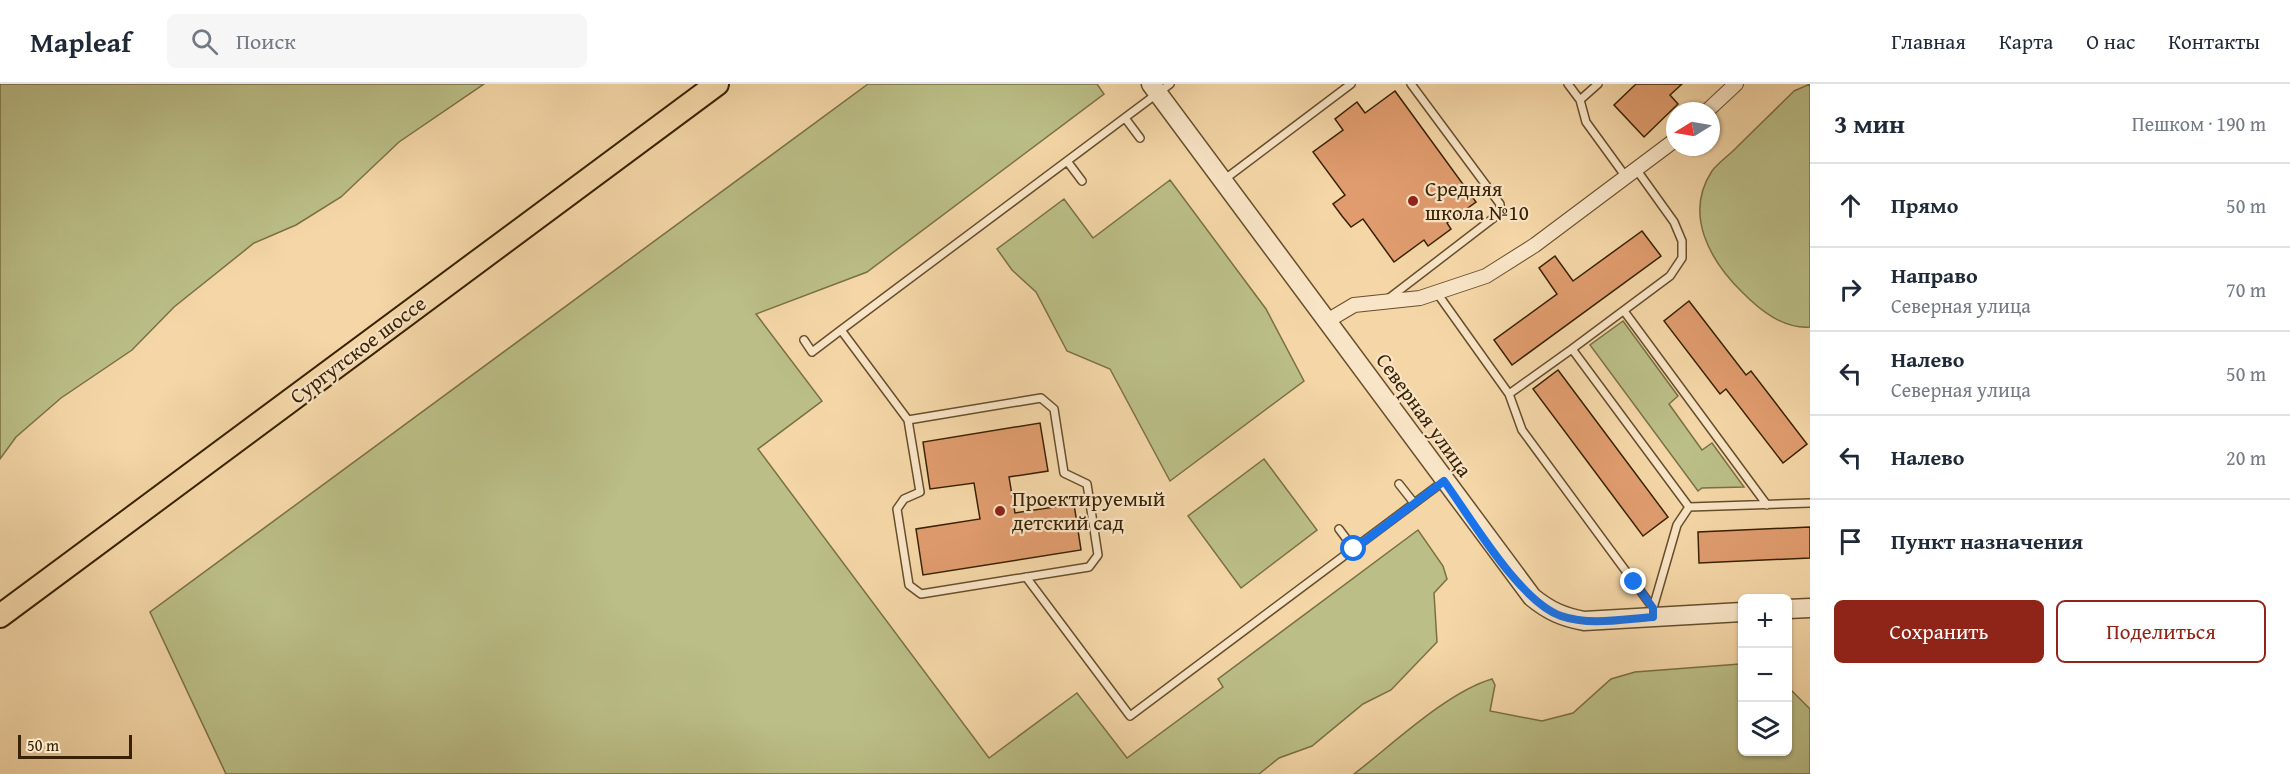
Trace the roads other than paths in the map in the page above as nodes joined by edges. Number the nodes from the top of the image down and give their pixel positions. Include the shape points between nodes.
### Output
1 (717, 84) edge
2 (1351, 84) edge
3 (1411, 84) edge
4 (1568, 84) edge
5 (1598, 84) edge
6 (1736, 84) edge
7 (1160, 87) edge
8 (1580, 100) junction
9 (1717, 102) edge
10 (1125, 118) junction
11 (1140, 138) dead end
12 (1666, 147) edge
13 (1067, 161) junction
14 (1631, 173) junction
15 (1082, 181) dead end
16 (1223, 181) junction
17 (1437, 293) junction
18 (1384, 302) junction
19 (1624, 311) junction
20 (1327, 321) junction
21 (841, 330) junction
22 (804, 340) dead end
23 (1572, 349) junction
24 (1509, 394) junction
25 (908, 420) junction
26 (1444, 481) junction
27 (1400, 483) dead end
28 (1810, 502) edge
29 (1414, 503) junction
30 (1767, 505) junction
31 (1689, 507) junction
32 (1339, 529) dead end
33 (1354, 549) junction
34 (1026, 577) junction
35 (1810, 608) edge
36 (1792, 609) edge
37 (1653, 612) junction
38 (1738, 612) edge
39 (0, 616) edge

1 - 39 main road, Сургутское шоссе
2 - 16 lane
3 - 18 lane via 1500,204 1500,213
4 - 8 lane
5 - 8 lane
6 - 9 street
7 - 10 lane
7 - 16 street, Северная улица
8 - 14 lane via 1586,122
10 - 11 lane
10 - 13 lane
12 - 14 street
13 - 15 lane
13 - 21 lane
14 - 17 street via 1506,264 1486,276
14 - 19 lane via 1674,222 1682,241 1682,258 1670,276
16 - 20 street, Северная улица
17 - 18 street
17 - 24 lane
18 - 20 street via 1352,306
19 - 23 lane
19 - 30 lane
20 - 26 street, Северная улица
21 - 22 lane via 812,352
21 - 25 lane
23 - 24 lane
23 - 31 lane
24 - 37 lane via 1522,430
25 - 34 lane via 920,492 904,499 897,509 909,585 921,594
25 - 34 lane via 1041,398 1054,409 1064,473 1087,484 1098,555 1089,567
26 - 29 lane
26 - 37 street, Северная улица via 1518,582 1546,609 1584,621
27 - 29 lane
28 - 30 lane
29 - 33 lane
30 - 31 lane
31 - 37 lane via 1677,525
32 - 33 lane
33 - 34 lane via 1130,716
35 - 36 street
37 - 38 street, Северная улица

